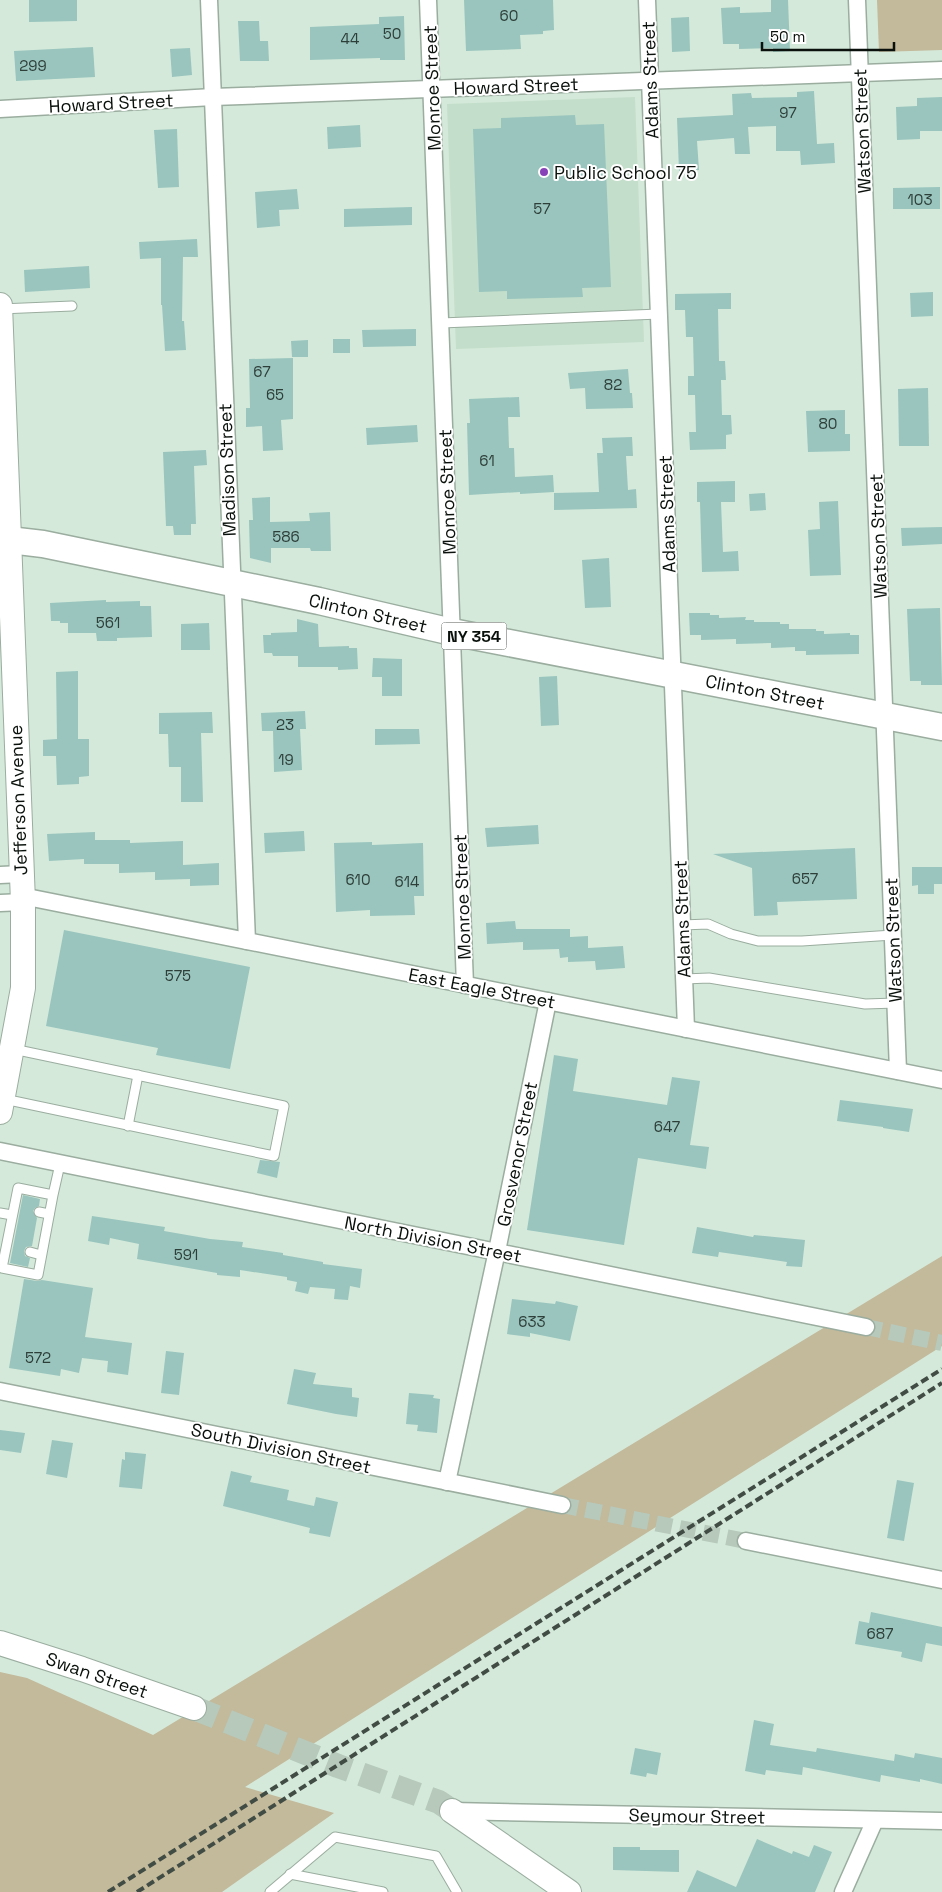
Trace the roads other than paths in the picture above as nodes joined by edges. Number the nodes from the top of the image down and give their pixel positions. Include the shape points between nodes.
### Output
1 (209, 0) edge
2 (428, 0) edge
3 (647, 0) edge
4 (857, 0) edge
5 (942, 70) edge
6 (860, 73) junction
7 (650, 81) junction
8 (432, 89) junction
9 (213, 97) junction
10 (0, 110) edge
11 (0, 305) edge
12 (72, 306) dead end
13 (0, 309) edge
14 (659, 314) junction
15 (440, 323) junction
16 (4, 539) edge
17 (232, 583) junction
18 (452, 632) junction
19 (673, 675) junction
20 (885, 715) junction
21 (942, 727) edge
22 (13, 890) edge
23 (682, 925) junction
24 (893, 935) junction
25 (247, 941) junction
26 (684, 979) junction
27 (465, 984) junction
28 (548, 1001) junction
29 (896, 1003) junction
30 (686, 1029) junction
31 (12, 1049) junction
32 (898, 1071) junction
33 (138, 1076) junction
34 (942, 1080) edge
35 (1, 1106) edge
36 (128, 1126) junction
37 (0, 1151) edge
38 (60, 1164) junction
39 (53, 1195) junction
40 (15, 1210) junction
41 (39, 1212) dead end
42 (0, 1213) edge
43 (49, 1214) junction
44 (34, 1231) dead end
45 (45, 1233) junction
46 (497, 1251) junction
47 (30, 1252) dead end
48 (41, 1255) junction
49 (1, 1273) edge
50 (866, 1327) tunnel mouth
51 (0, 1391) edge
52 (447, 1482) junction
53 (562, 1505) tunnel mouth
54 (746, 1541) tunnel mouth
55 (942, 1580) edge
56 (0, 1643) edge
57 (194, 1708) tunnel mouth
58 (452, 1811) joint
59 (875, 1820) junction
60 (942, 1821) edge
61 (290, 1874) junction
62 (270, 1892) edge
63 (383, 1892) edge
64 (457, 1892) edge
65 (569, 1892) edge
66 (843, 1892) edge

1 - 9 street, Madison Street
2 - 8 street, Monroe Street
3 - 7 street, Adams Street
4 - 6 street, Watson Street
5 - 6 street, Howard Street
6 - 7 street, Howard Street
6 - 20 street, Watson Street
7 - 8 street, Howard Street
7 - 14 street, Adams Street
8 - 9 street, Howard Street
8 - 15 street, Monroe Street
9 - 10 street, Howard Street
9 - 17 street, Madison Street
11 - 13 street, Jefferson Avenue
12 - 13 lane
13 - 16 street, Jefferson Avenue
14 - 15 lane
14 - 19 street, Adams Street
15 - 18 street, Monroe Street
16 - 17 main road, Clinton Street / NY 354
16 - 22 street, Jefferson Avenue via 10,675
17 - 18 main road, Clinton Street / NY 354
17 - 25 street, Madison Street
18 - 19 main road, Clinton Street / NY 354
18 - 27 street, Monroe Street
19 - 20 main road, Clinton Street / NY 354
19 - 23 street, Adams Street
20 - 21 main road, Clinton Street / NY 354
20 - 24 street, Watson Street
22 - 25 street, East Eagle Street
22 - 31 street, Jefferson Avenue via 23,988
23 - 24 lane via 708,924 758,941
23 - 26 street, Adams Street
24 - 29 street, Watson Street
25 - 27 street, East Eagle Street
26 - 29 lane via 709,978 865,1004
26 - 30 street, Adams Street
27 - 28 street, East Eagle Street
28 - 30 street, East Eagle Street
28 - 46 street, Grosvenor Street
29 - 32 street, Watson Street
30 - 32 street, East Eagle Street
31 - 33 lane
31 - 35 street, Jefferson Avenue
32 - 34 street, East Eagle Street
33 - 36 lane
33 - 36 lane via 284,1106 274,1156
35 - 36 lane
37 - 38 street, North Division Street
38 - 39 lane
38 - 46 street, North Division Street
39 - 40 lane via 18,1188
39 - 43 lane
40 - 42 lane
40 - 49 lane
41 - 43 lane
43 - 45 lane
44 - 45 lane
45 - 48 lane
46 - 50 street, North Division Street
46 - 52 street, Grosvenor Street
47 - 48 lane
48 - 49 lane via 38,1275
51 - 52 street, South Division Street
52 - 53 street, South Division Street
54 - 55 street
56 - 57 street, Swan Street
58 - 59 street, Seymour Street
58 - 65 street
59 - 60 street, Seymour Street
59 - 66 street
61 - 62 lane
61 - 63 lane
61 - 64 lane via 335,1837 436,1856

